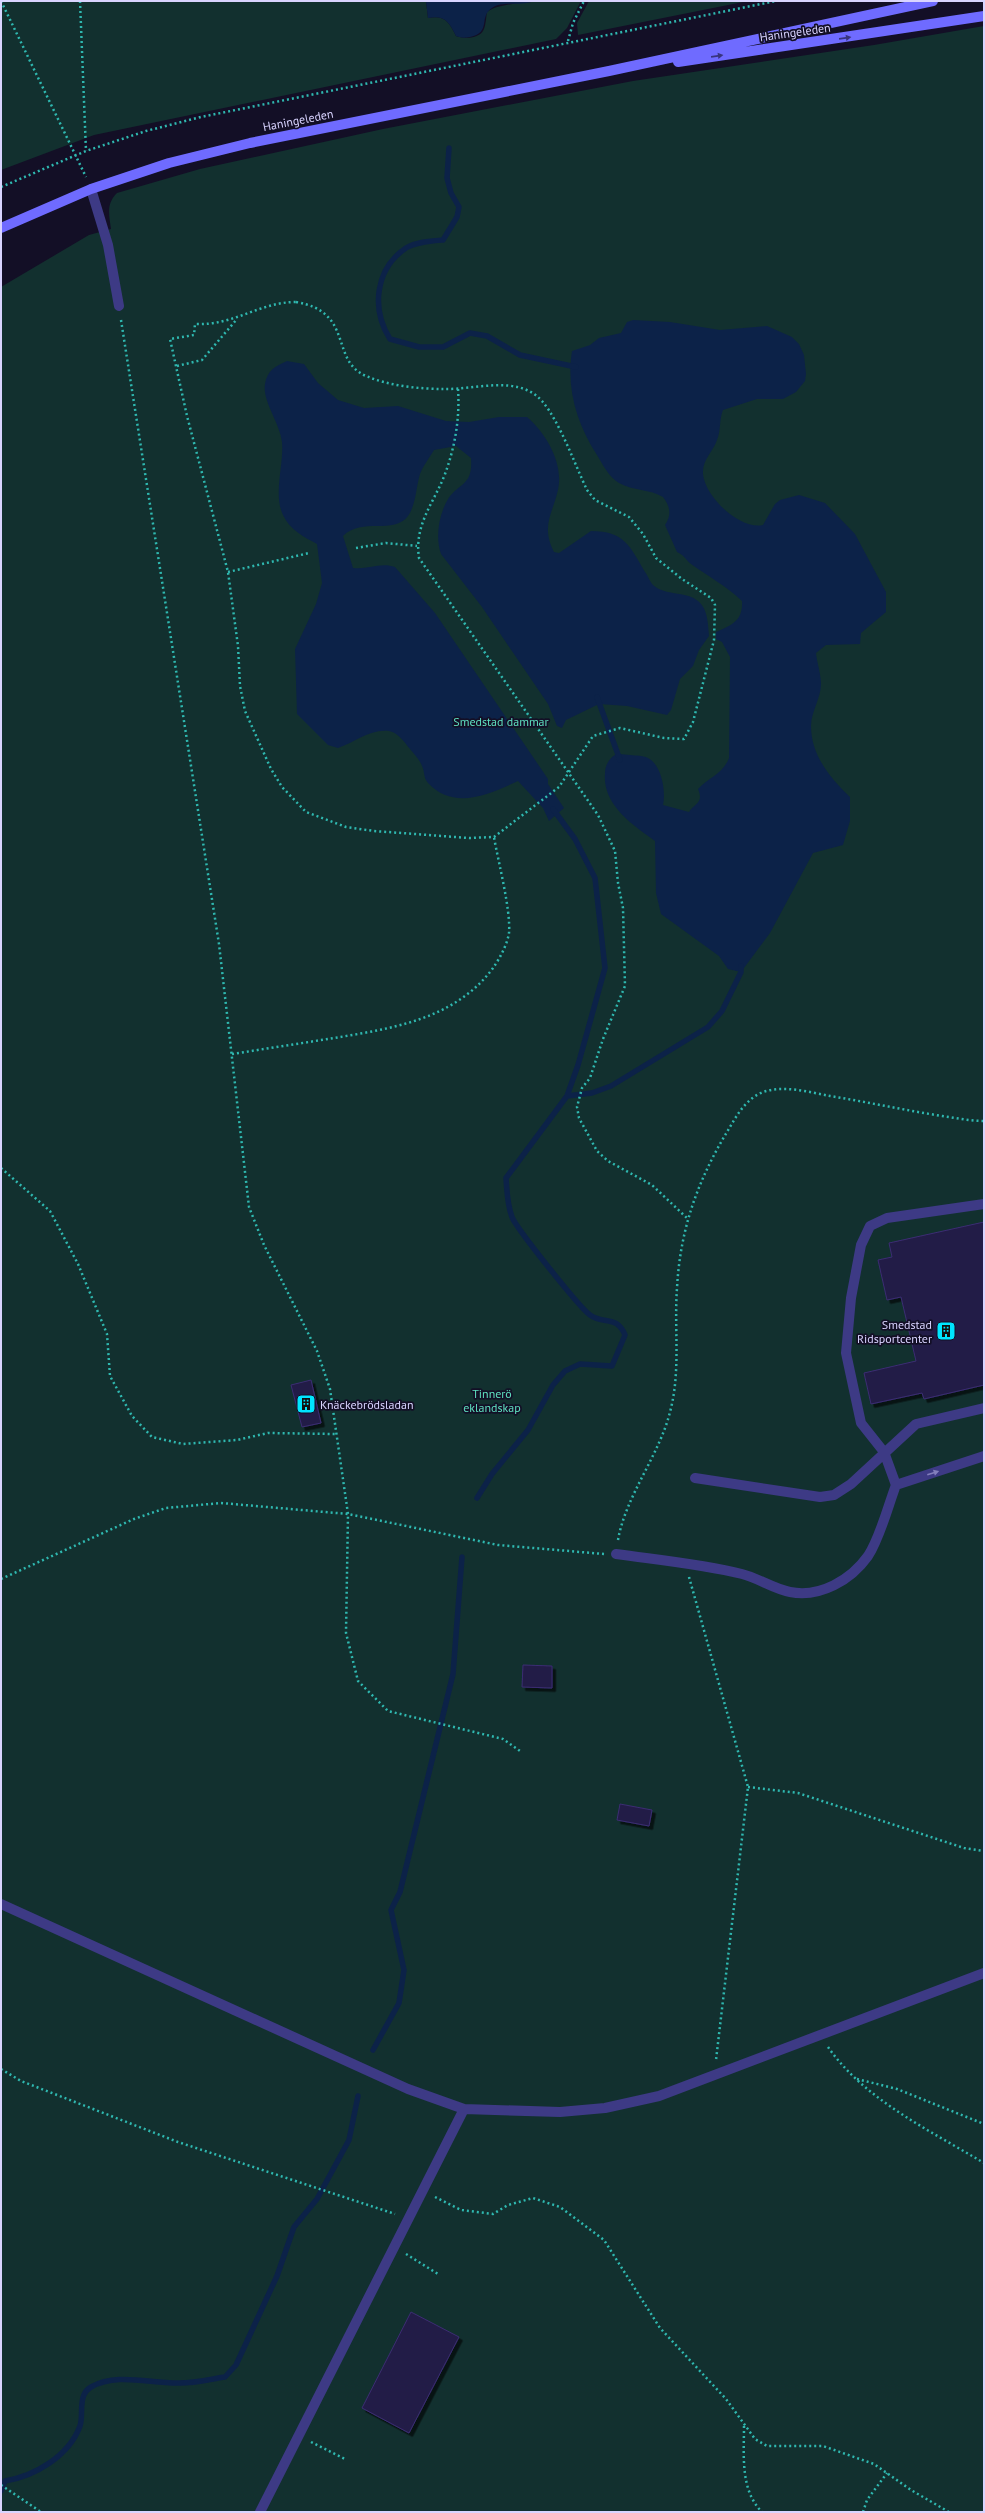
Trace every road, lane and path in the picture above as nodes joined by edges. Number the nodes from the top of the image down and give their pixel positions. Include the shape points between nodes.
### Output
1 (1, 1) edge
2 (80, 1) edge
3 (584, 1) edge
4 (776, 1) edge
5 (933, 1) edge
6 (984, 16) edge
7 (568, 41) junction
8 (609, 71) junction
9 (86, 151) junction
10 (77, 154) junction
11 (1, 187) edge
12 (91, 189) junction
13 (1, 228) edge
14 (119, 306) joint
15 (237, 319) junction
16 (177, 366) junction
17 (458, 389) junction
18 (417, 546) junction
19 (356, 548) dead end
20 (309, 553) dead end
21 (228, 572) junction
22 (568, 774) junction
23 (494, 837) junction
24 (232, 1054) junction
25 (984, 1121) edge
26 (1, 1168) edge
27 (984, 1204) edge
28 (687, 1218) junction
29 (984, 1408) edge
30 (336, 1434) junction
31 (884, 1452) junction
32 (984, 1456) edge
33 (695, 1478) dead end
34 (896, 1485) junction
35 (348, 1514) junction
36 (616, 1554) junction
37 (686, 1563) junction
38 (1, 1579) edge
39 (520, 1751) dead end
40 (748, 1787) junction
41 (984, 1851) edge
42 (1, 1904) edge
43 (984, 1973) edge
44 (820, 2035) junction
45 (1, 2069) edge
46 (714, 2075) junction
47 (854, 2078) junction
48 (464, 2109) junction
49 (984, 2124) edge
50 (984, 2163) edge
51 (423, 2191) junction
52 (408, 2220) junction
53 (394, 2246) junction
54 (438, 2274) dead end
55 (744, 2426) junction
56 (298, 2436) junction
57 (345, 2460) dead end
58 (887, 2473) junction
59 (1, 2485) edge
60 (40, 2512) edge
61 (260, 2512) edge
62 (762, 2512) edge
63 (863, 2512) edge
64 (948, 2512) edge

1 - 10 path
2 - 9 path
3 - 7 path via 573,23
4 - 7 path
5 - 8 main road, Haningeleden
8 -> 6 main road, Haningeleden
7 - 9 path via 201,117 146,131
8 - 12 main road, Haningeleden via 250,143 169,163
9 - 10 path
10 - 11 path
10 - 12 path
12 - 13 main road, Haningeleden
12 - 14 street via 108,245
14 - 24 path via 219,944
15 - 16 path via 202,360
15 - 16 path via 215,324 195,324 194,335 170,339
15 - 17 path via 275,304 296,302 313,305 329,315 340,333 348,358 365,376 408,386
16 - 21 path via 187,416
17 - 18 path via 458,419 452,455 445,476 430,502
17 - 22 path via 505,385 524,389 538,397 553,418 587,490 595,500 629,517 637,524 656,558 711,598 715,606 714,640 693,722 684,739 664,738 620,728 593,736
18 - 19 path via 386,543
18 - 22 path via 419,558 431,578 494,663
20 - 21 path
21 - 23 path via 245,711 271,769 282,786 306,812 346,827 374,831 469,838
22 - 23 path via 559,787
22 - 28 path via 598,815 615,851 623,908 625,986 590,1078 582,1088 577,1107 579,1118 597,1151 608,1161 652,1185
23 - 24 path via 509,932 505,948 497,963 468,995 447,1008 400,1026
24 - 30 path via 249,1207 264,1245 317,1350 330,1389
25 - 28 path via 901,1110 797,1090 763,1092 750,1100 739,1112 706,1169
26 - 30 path via 50,1211 78,1264 107,1334 110,1376 132,1416 152,1437 182,1444 236,1440 268,1432
27 - 31 street via 887,1218 870,1226 860,1245 851,1298 846,1353 861,1423
28 - 36 path via 676,1289 678,1347 670,1413 625,1515
29 - 31 street via 916,1424
30 - 35 path
31 - 33 street via 851,1484 834,1495 820,1497
31 - 34 street
34 -> 32 street
34 - 37 street via 868,1555 851,1574 830,1588 809,1593 789,1592 749,1576
35 - 36 path via 498,1545
35 - 38 path via 221,1503 166,1508 134,1519
35 - 39 path via 346,1633 358,1681 388,1711 503,1739
36 - 37 street
37 - 40 path
40 - 41 path via 798,1793 964,1848
40 - 46 path
42 - 48 street via 408,2089
43 - 44 street
44 - 46 street
44 - 47 path
45 - 52 path via 21,2081 178,2142
46 - 48 street via 659,2096 606,2108 560,2112
47 - 49 path via 897,2089
47 - 50 path via 918,2124
48 - 51 street
51 - 52 street
51 - 55 path via 461,2210 493,2214 508,2205 533,2198 560,2207 604,2240 660,2328 726,2400
52 - 53 street
53 - 54 path
53 - 56 street
55 - 58 path via 755,2439 768,2446 823,2446 874,2464
55 - 62 path via 746,2481 752,2502
56 - 57 path
56 - 61 street
58 - 63 path via 867,2500
58 - 64 path
59 - 60 path

